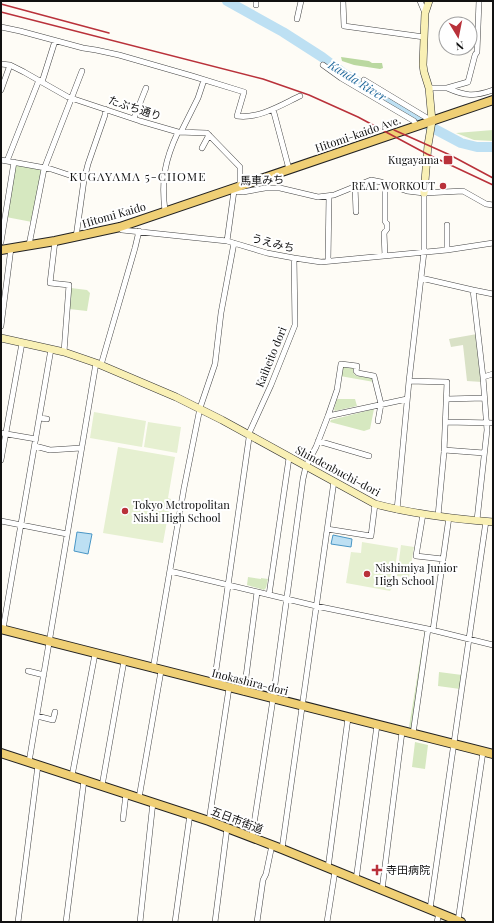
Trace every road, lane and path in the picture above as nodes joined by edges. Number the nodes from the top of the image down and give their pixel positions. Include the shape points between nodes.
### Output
1 (301, 1) edge
2 (343, 1) edge
3 (420, 1) edge
4 (429, 1) edge
5 (479, 1) edge
6 (425, 13) junction
7 (297, 19) dead end
8 (1, 27) edge
9 (424, 38) junction
10 (55, 41) junction
11 (1, 64) edge
12 (10, 65) junction
13 (322, 65) dead end
14 (82, 71) dead end
15 (204, 80) junction
16 (364, 80) dead end
17 (40, 81) junction
18 (146, 88) dead end
19 (429, 88) junction
20 (447, 88) junction
21 (1, 90) edge
22 (493, 90) edge
23 (300, 96) dead end
24 (72, 98) junction
25 (493, 100) edge
26 (105, 109) junction
27 (273, 109) junction
28 (134, 118) junction
29 (431, 122) junction
30 (418, 125) junction
31 (180, 132) junction
32 (209, 135) junction
33 (202, 148) dead end
34 (1, 160) edge
35 (7, 161) junction
36 (14, 162) junction
37 (44, 169) junction
38 (289, 169) junction
39 (84, 180) junction
40 (385, 184) junction
41 (355, 186) junction
42 (235, 188) junction
43 (424, 193) junction
44 (329, 196) junction
45 (493, 205) edge
46 (165, 211) junction
47 (356, 212) dead end
48 (447, 225) dead end
49 (120, 227) junction
50 (139, 231) junction
51 (76, 237) junction
52 (55, 241) junction
53 (227, 241) junction
54 (1, 242) edge
55 (234, 243) junction
56 (493, 243) edge
57 (30, 245) junction
58 (11, 248) junction
59 (1, 250) edge
60 (447, 250) junction
61 (424, 252) junction
62 (385, 256) junction
63 (294, 258) junction
64 (328, 261) junction
65 (421, 278) junction
66 (473, 290) junction
67 (493, 294) edge
68 (1, 326) edge
69 (1, 338) edge
70 (22, 343) junction
71 (52, 349) junction
72 (64, 352) junction
73 (98, 364) junction
74 (493, 374) edge
75 (483, 377) junction
76 (409, 381) junction
77 (484, 398) junction
78 (407, 399) junction
79 (447, 399) junction
80 (381, 404) junction
81 (200, 408) junction
82 (328, 416) junction
83 (40, 418) junction
84 (47, 419) dead end
85 (378, 421) dead end
86 (446, 422) junction
87 (487, 423) junction
88 (493, 424) edge
89 (3, 433) edge
90 (250, 436) junction
91 (36, 440) junction
92 (318, 441) junction
93 (34, 446) junction
94 (82, 448) junction
95 (444, 450) junction
96 (484, 453) junction
97 (369, 456) dead end
98 (289, 458) junction
99 (1, 460) edge
100 (306, 466) junction
101 (334, 481) junction
102 (376, 504) junction
103 (397, 510) junction
104 (423, 514) junction
105 (438, 516) junction
106 (449, 517) junction
107 (477, 520) junction
108 (1, 521) edge
109 (489, 522) edge
110 (21, 525) junction
111 (327, 530) junction
112 (67, 534) junction
113 (443, 559) junction
114 (170, 571) junction
115 (228, 585) junction
116 (257, 592) junction
117 (269, 595) junction
118 (287, 599) junction
119 (316, 606) junction
120 (2, 629) edge
121 (430, 629) junction
122 (468, 639) junction
123 (48, 642) junction
124 (493, 644) edge
125 (96, 654) junction
126 (124, 661) junction
127 (157, 670) junction
128 (28, 671) dead end
129 (44, 675) junction
130 (214, 684) junction
131 (229, 688) junction
132 (244, 692) junction
133 (273, 699) junction
134 (302, 707) junction
135 (55, 712) dead end
136 (37, 716) junction
137 (348, 718) junction
138 (377, 725) junction
139 (402, 732) junction
140 (413, 734) junction
141 (454, 745) junction
142 (483, 752) junction
143 (1, 753) edge
144 (493, 754) edge
145 (29, 762) junction
146 (38, 765) junction
147 (72, 776) junction
148 (84, 780) junction
149 (102, 786) junction
150 (126, 794) junction
151 (139, 798) junction
152 (153, 802) junction
153 (190, 814) junction
154 (123, 819) dead end
155 (209, 821) junction
156 (227, 828) junction
157 (252, 837) junction
158 (272, 845) junction
159 (282, 849) junction
160 (331, 869) junction
161 (356, 880) junction
162 (382, 890) junction
163 (430, 909) junction
164 (439, 913) junction
165 (18, 922) edge
166 (66, 922) edge
167 (140, 922) edge
168 (175, 922) edge
169 (215, 922) edge
170 (258, 922) edge
171 (326, 922) edge
172 (437, 922) edge
173 (460, 922) edge

1 - 7 street
2 - 9 street via 344,26
3 - 6 street
4 - 6 street
5 - 20 street via 477,52 468,82
6 - 9 street
8 - 10 street
9 - 19 street via 423,65
10 - 15 street via 119,55
10 - 17 street
11 - 12 street, たぶち通り
12 - 17 street, たぶち通り
12 - 21 street
13 - 30 street
14 - 24 street
15 - 27 street via 244,92 237,116 244,117
15 - 31 street via 198,98
16 - 29 street
17 - 24 street, たぶち通り
17 - 35 street
18 - 28 street
19 - 20 street
19 - 29 street
20 - 22 street via 463,95 480,95
23 - 27 street
24 - 26 street, たぶち通り
24 - 37 street
25 - 29 main road, Hitomi-kaido Ave.
26 - 28 street, たぶち通り
26 - 39 street
27 - 38 street
28 - 31 street, たぶち通り
29 - 30 main road, Hitomi-kaido Ave.
29 - 43 street
30 - 38 main road, Hitomi-kaido Ave.
31 - 32 street, たぶち通り via 202,132
31 - 46 street via 165,166
32 - 33 street
32 - 42 street via 240,167
34 - 35 street
35 - 36 street
36 - 37 street
36 - 54 street
37 - 39 street
37 - 57 street
38 - 42 main road, Hitomi-kaido Ave.
39 - 51 street
40 - 41 street, 馬車みち via 371,180
40 - 43 street, 馬車みち
40 - 62 street
41 - 44 street, 馬車みち
41 - 47 street
42 - 44 street, 馬車みち via 243,192 282,188 318,197
42 - 46 main road, Hitomi Kaido
42 - 53 street
43 - 45 street, 馬車みち via 463,191 486,204
43 - 61 street
44 - 64 street
46 - 49 main road, Hitomi Kaido
48 - 60 street
49 - 50 street, うえみち via 122,230
49 - 51 main road, Hitomi Kaido
50 - 53 street, うえみち
50 - 73 street
51 - 52 main road, Hitomi Kaido
52 - 57 main road, Hitomi Kaido
52 - 72 street via 50,283 69,285
53 - 55 street, うえみち
55 - 63 street, うえみち
55 - 81 street via 215,364
56 - 60 street, うえみち
57 - 58 main road, Hitomi Kaido
58 - 59 main road, Hitomi Kaido
58 - 68 street
60 - 61 street, うえみち
61 - 62 street, うえみち
61 - 65 street
62 - 64 street, うえみち
63 - 64 street, うえみち
63 - 90 street, Kaiheito dori via 295,325
65 - 66 street
65 - 76 street
66 - 67 street
66 - 75 street
69 - 70 street, Shindenbuchi-dori
70 - 71 street, Shindenbuchi-dori
70 - 89 street
71 - 72 street, Shindenbuchi-dori
71 - 83 street
72 - 73 street, Shindenbuchi-dori
73 - 81 street, Shindenbuchi-dori
73 - 94 street
74 - 75 street
75 - 77 street
76 - 78 street
76 - 79 street via 447,382
77 - 79 street
77 - 87 street
78 - 80 street
78 - 103 street
79 - 86 street
80 - 82 street
80 - 82 street via 374,376 358,373 356,366 341,364 337,390
80 - 85 street
81 - 90 street, Shindenbuchi-dori
81 - 114 street
82 - 92 street
83 - 84 street
83 - 91 street
86 - 87 street
86 - 95 street
87 - 88 street
87 - 96 street
89 - 91 street
89 - 99 street
90 - 98 street, Shindenbuchi-dori
90 - 115 street, Kaiheito dori
91 - 93 street
92 - 97 street
92 - 100 street
93 - 94 street via 50,450
93 - 110 street
94 - 112 street
95 - 96 street
95 - 105 street
96 - 107 street
98 - 100 street, Shindenbuchi-dori
98 - 117 street
100 - 101 street, Shindenbuchi-dori
100 - 118 street
101 - 102 street, Shindenbuchi-dori
101 - 111 street
102 - 103 street, Shindenbuchi-dori
102 - 111 street via 371,536
103 - 104 street, Shindenbuchi-dori
104 - 105 street, Shindenbuchi-dori
104 - 113 street via 416,556
105 - 106 street, Shindenbuchi-dori
106 - 107 street, Shindenbuchi-dori
106 - 113 street
107 - 109 street, Shindenbuchi-dori
108 - 110 street
109 - 122 street
110 - 112 street
110 - 120 street
111 - 119 street
112 - 123 street
113 - 121 street
114 - 115 street
114 - 127 street
115 - 116 street
115 - 130 street, Kaiheito dori
116 - 117 street
116 - 132 street
117 - 118 street
118 - 119 street
118 - 133 street
119 - 121 street
119 - 134 street
120 - 123 main road, Inokashira-dori
121 - 122 street
121 - 140 street
122 - 124 street
122 - 141 street
123 - 125 main road, Inokashira-dori
123 - 129 street
125 - 126 main road, Inokashira-dori
125 - 147 street
126 - 127 main road, Inokashira-dori
126 - 149 street
127 - 130 main road, Inokashira-dori
127 - 151 street
128 - 129 street
129 - 136 street
130 - 131 main road, Inokashira-dori
131 - 132 main road, Inokashira-dori
131 - 155 street
132 - 133 main road, Inokashira-dori
133 - 134 main road, Inokashira-dori
133 - 157 street
134 - 137 main road, Inokashira-dori
134 - 159 street
135 - 136 street via 53,720
136 - 145 street
137 - 138 main road, Inokashira-dori
137 - 160 street
138 - 139 main road, Inokashira-dori
138 - 161 street
139 - 140 main road, Inokashira-dori
139 - 162 street
140 - 141 main road, Inokashira-dori
141 - 142 main road, Inokashira-dori
141 - 163 street
142 - 144 main road, Inokashira-dori
142 - 173 street
143 - 145 main road, 五日市街道
145 - 146 main road, 五日市街道
146 - 147 main road, 五日市街道
146 - 165 street
147 - 148 main road, 五日市街道
148 - 149 main road, 五日市街道
148 - 166 street
149 - 150 main road, 五日市街道
150 - 151 main road, 五日市街道
150 - 154 street
151 - 152 main road, 五日市街道
152 - 153 main road, 五日市街道
152 - 167 street
153 - 155 main road, 五日市街道
153 - 168 street
155 - 156 main road, 五日市街道
156 - 157 main road, 五日市街道
156 - 169 street
157 - 158 main road, 五日市街道
158 - 159 main road, 五日市街道
158 - 170 street via 263,880
159 - 160 main road, 五日市街道
160 - 161 main road, 五日市街道
160 - 171 street
161 - 162 main road, 五日市街道
162 - 163 main road, 五日市街道
163 - 164 main road, 五日市街道
164 - 172 street
164 - 173 main road, 五日市街道

